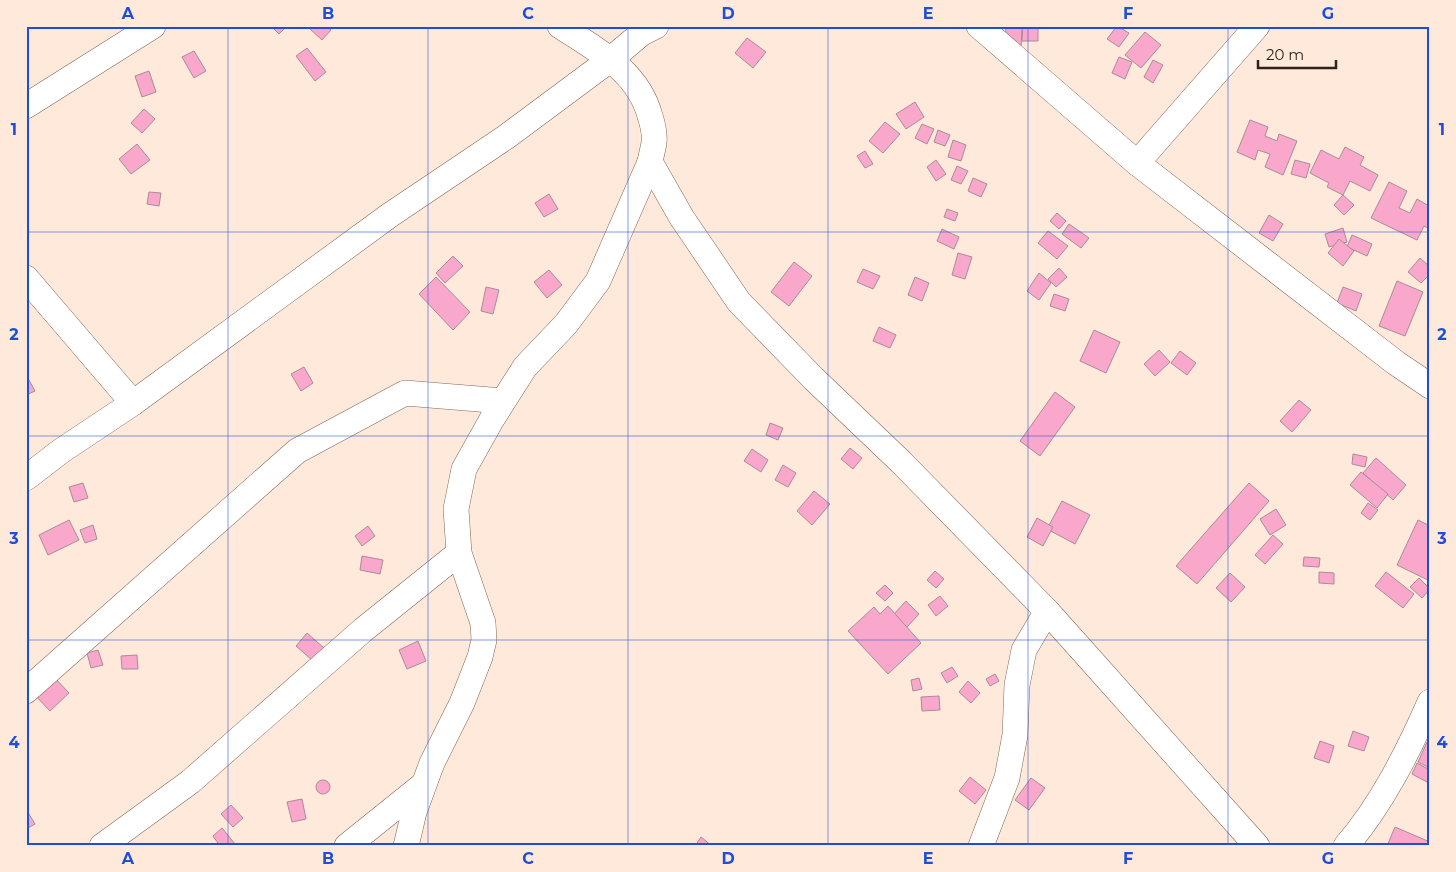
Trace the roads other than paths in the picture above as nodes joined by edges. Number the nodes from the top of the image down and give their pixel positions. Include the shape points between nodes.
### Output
1 (153, 26) edge
2 (560, 26) edge
3 (656, 26) edge
4 (978, 26) edge
5 (1257, 26) edge
6 (611, 59) junction
7 (26, 106) edge
8 (650, 162) junction
9 (1137, 163) junction
10 (26, 278) edge
11 (1430, 386) edge
12 (503, 401) junction
13 (133, 403) junction
14 (26, 478) edge
15 (459, 553) junction
16 (1047, 611) junction
17 (26, 691) edge
18 (1430, 702) edge
19 (424, 785) junction
20 (102, 846) edge
21 (347, 846) edge
22 (406, 846) edge
23 (981, 846) edge
24 (1257, 846) edge
25 (1346, 846) edge

1 - 7 street
2 - 6 street
3 - 6 street via 642,32
4 - 9 street
5 - 9 street
6 - 8 street via 640,91 649,110 654,142
6 - 13 street
8 - 12 street via 598,281 566,324 525,367
8 - 16 street via 682,218 740,302
9 - 11 street
10 - 13 street
12 - 15 street via 464,469 456,509
12 - 17 street via 404,393 297,451
13 - 14 street
15 - 19 street via 483,623 484,640 462,703
15 - 20 street via 363,630 190,782
16 - 23 street via 1024,650 1007,778
16 - 24 street
18 - 25 street via 1382,796
19 - 21 street
19 - 22 street

